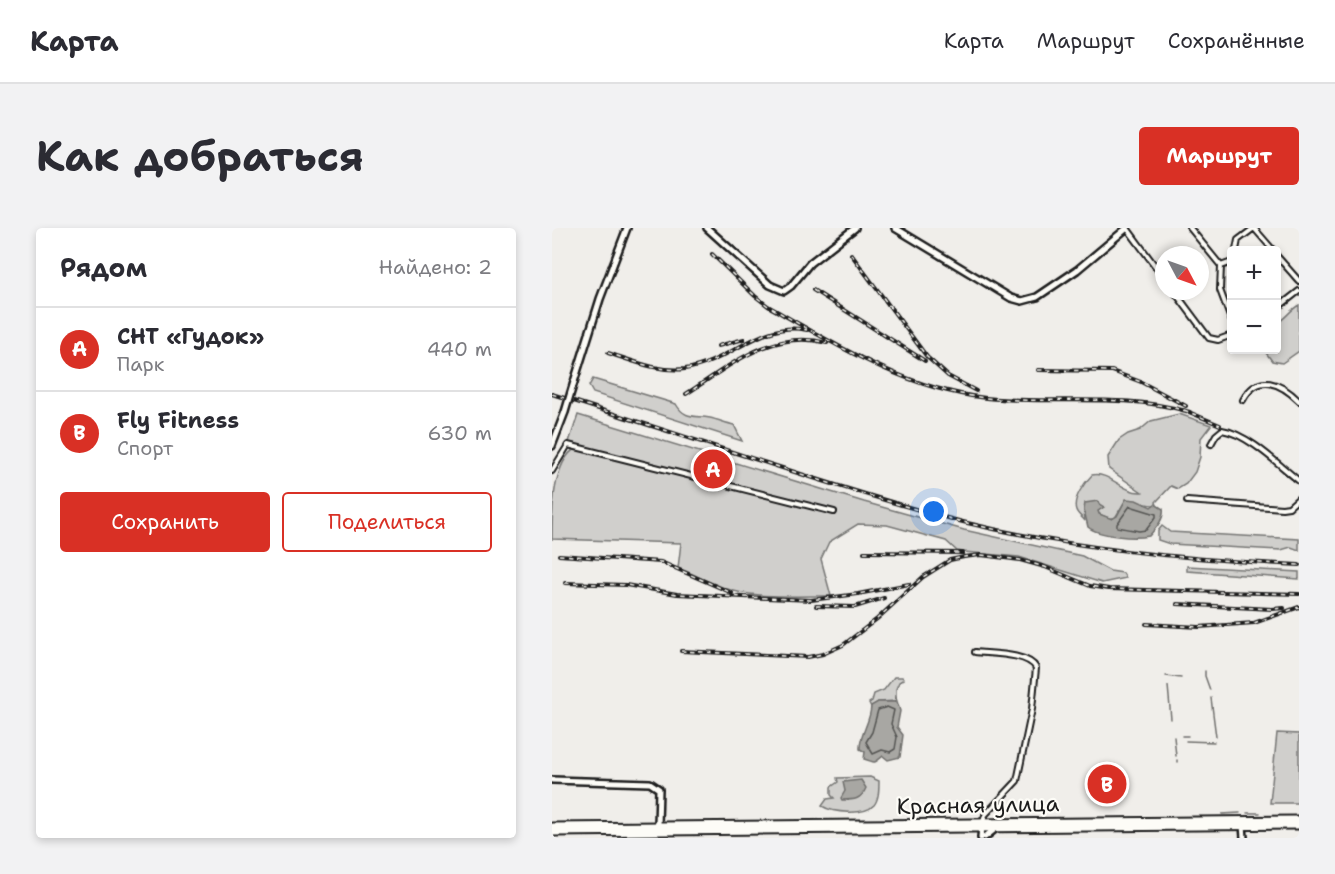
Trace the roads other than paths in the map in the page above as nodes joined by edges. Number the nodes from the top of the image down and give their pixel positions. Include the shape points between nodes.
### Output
1 (627, 228) edge
2 (707, 228) edge
3 (855, 228) edge
4 (895, 228) edge
5 (1127, 228) edge
6 (1190, 228) edge
7 (1254, 228) edge
8 (1237, 246) edge
9 (1270, 246) edge
10 (1281, 261) edge
11 (1227, 264) edge
12 (1155, 266) edge
13 (1221, 266) junction
14 (1299, 281) edge
15 (1299, 291) edge
16 (1181, 300) edge
17 (1281, 305) edge
18 (1227, 309) edge
19 (1227, 337) edge
20 (1243, 400) dead end
21 (1299, 401) edge
22 (1211, 444) dead end
23 (552, 446) edge
24 (552, 471) edge
25 (1299, 481) edge
26 (1299, 498) edge
27 (1187, 501) dead end
28 (834, 512) dead end
29 (975, 652) dead end
30 (552, 780) edge
31 (1299, 820) edge
32 (1243, 823) junction
33 (1299, 825) edge
34 (552, 827) edge
35 (660, 829) junction
36 (552, 832) edge
37 (983, 833) edge
38 (1244, 838) edge

1 - 23 street, bridge
2 - 3 street via 770,285 784,291 810,263
4 - 5 street via 1022,301 1059,283
5 - 12 street
6 - 13 street
7 - 8 street via 1238,240
7 - 9 street
10 - 14 street
11 - 13 street
13 - 18 street via 1220,290
15 - 17 street
16 - 19 street via 1206,334 1215,340
20 - 21 street via 1253,386 1263,382 1285,389
22 - 25 street via 1222,430 1233,434
24 - 28 street via 568,444
26 - 27 street via 1282,508
29 - 37 street via 1026,658 1035,664 1036,670 1017,781 985,815
30 - 35 street via 650,783 658,789
31 - 32 highway, Красная улица
32 - 33 highway, Красная улица
32 - 37 highway, Красная улица
32 - 37 highway, Красная улица via 999,828
32 - 38 street
34 - 35 highway
35 - 36 highway
35 - 37 highway, Красная улица
35 - 37 highway, Красная улица via 971,828

